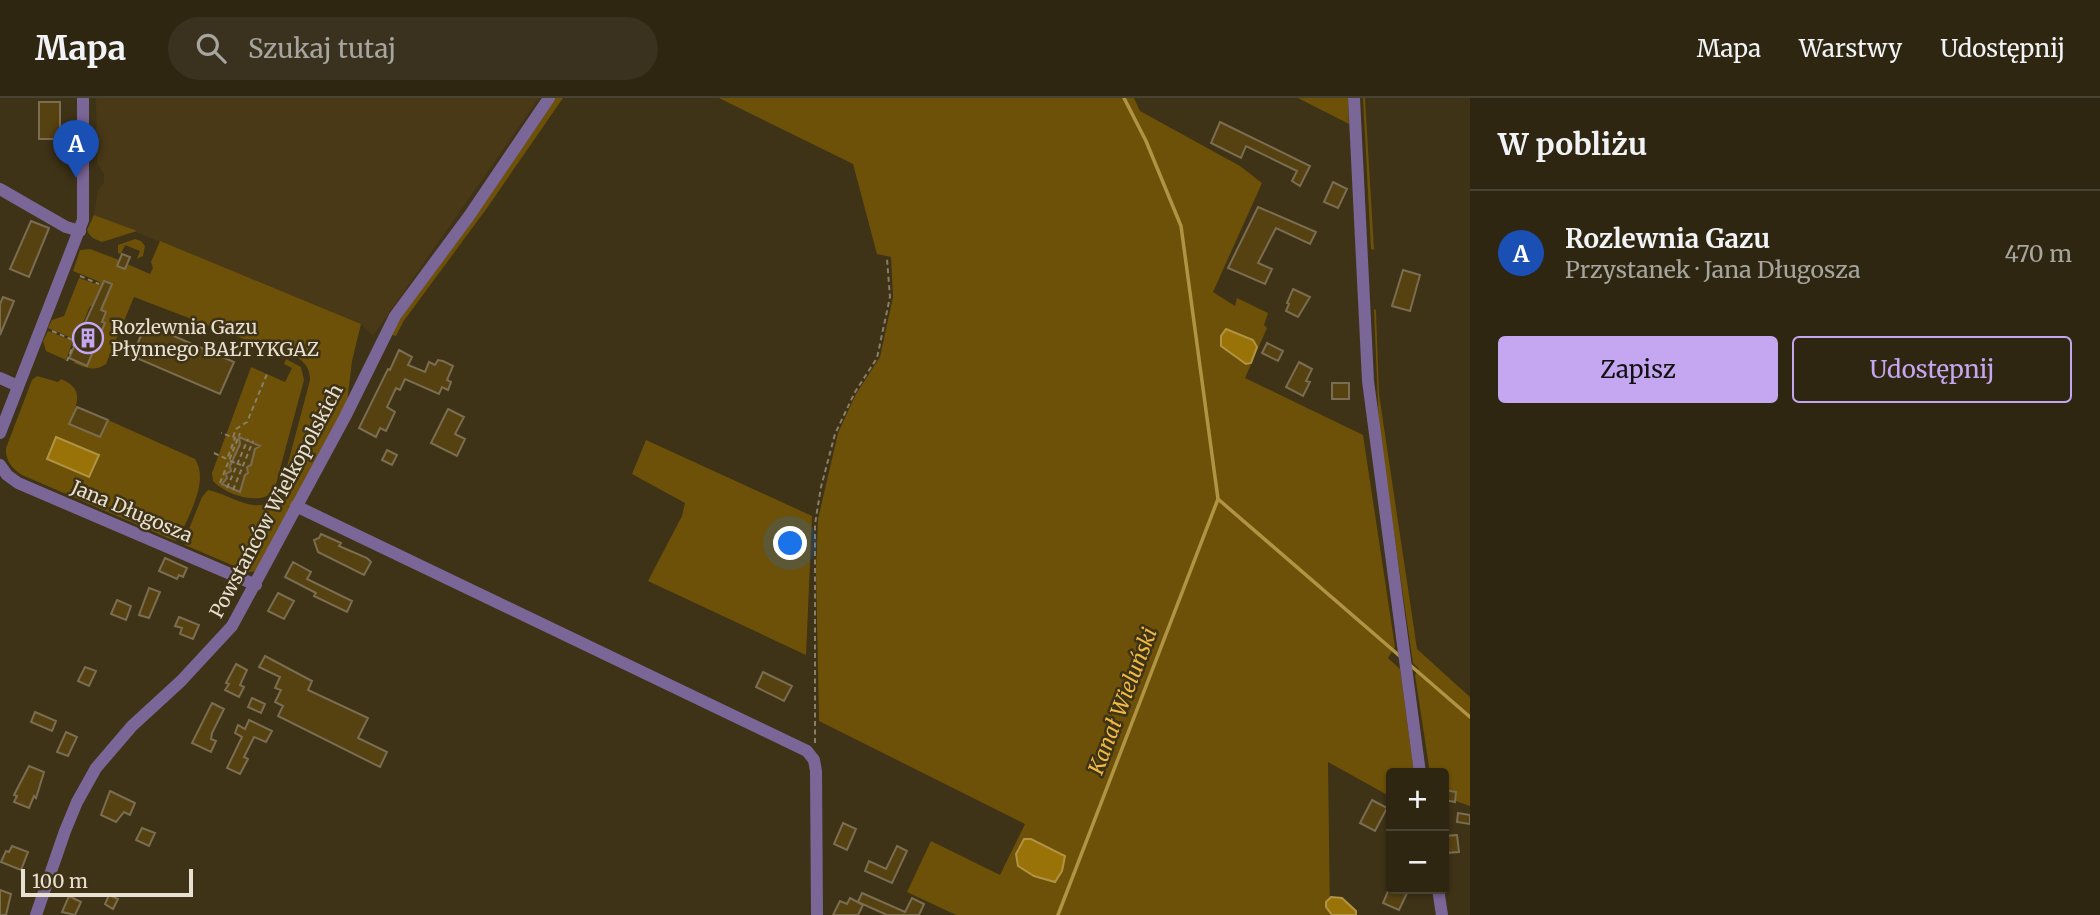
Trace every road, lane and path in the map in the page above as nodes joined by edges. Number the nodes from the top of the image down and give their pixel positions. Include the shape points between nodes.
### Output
1 (83, 98) edge
2 (549, 98) edge
3 (1354, 98) edge
4 (0, 189) edge
5 (80, 231) junction
6 (887, 259) dead end
7 (80, 276) dead end
8 (99, 284) dead end
9 (42, 327) junction
10 (67, 361) dead end
11 (267, 374) dead end
12 (0, 378) edge
13 (18, 386) junction
14 (0, 433) edge
15 (221, 433) dead end
16 (240, 433) dead end
17 (233, 438) junction
18 (248, 439) dead end
19 (253, 441) dead end
20 (232, 449) junction
21 (214, 453) dead end
22 (229, 460) junction
23 (237, 464) junction
24 (0, 465) edge
25 (243, 466) junction
26 (220, 483) dead end
27 (227, 488) dead end
28 (233, 490) dead end
29 (296, 506) junction
30 (256, 585) junction
31 (811, 755) junction
32 (1419, 768) edge
33 (1439, 894) edge
34 (36, 915) edge
35 (817, 915) edge
36 (1443, 915) edge

1 - 5 street via 85,209
2 - 29 street, Powstańców Wielkopolskich via 396,316
3 - 32 street via 1368,381
4 - 5 street
5 - 9 street
6 - 31 path via 890,297 877,358 835,434 815,524 815,749
7 - 8 path
9 - 10 path via 75,341
9 - 13 street
11 - 17 path via 247,422 236,429
12 - 13 street
13 - 14 street
15 - 17 path
16 - 20 path
17 - 20 path
18 - 23 path
19 - 25 path
20 - 21 path via 227,458
20 - 22 path
22 - 23 path
22 - 26 path
23 - 25 path
23 - 27 path
24 - 30 street, Jana Długosza via 18,483
25 - 28 path
29 - 30 street, Powstańców Wielkopolskich
29 - 31 street
30 - 34 street, Powstańców Wielkopolskich via 219,642 132,726 96,768 65,831
31 - 35 street via 816,771
33 - 36 street

